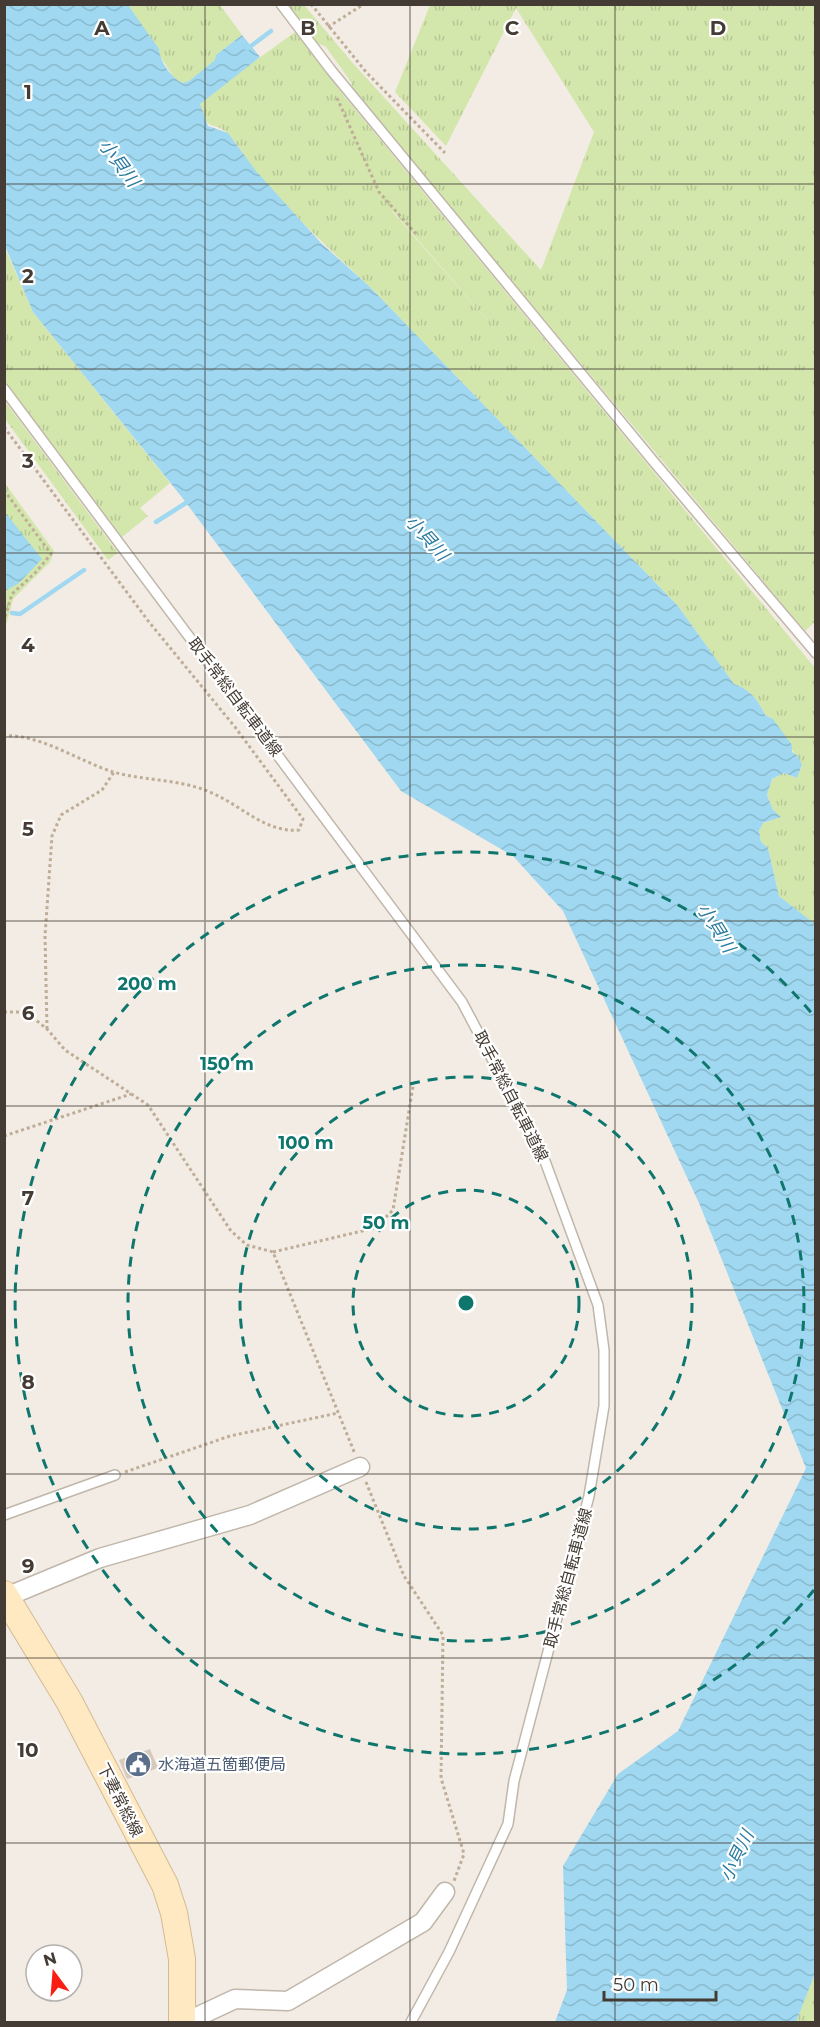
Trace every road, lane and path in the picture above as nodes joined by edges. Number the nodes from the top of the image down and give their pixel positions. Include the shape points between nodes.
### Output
1 (281, 4) edge
2 (311, 4) edge
3 (364, 4) edge
4 (328, 27) junction
5 (331, 70) junction
6 (445, 153) dead end
7 (416, 234) dead end
8 (4, 389) edge
9 (4, 427) edge
10 (4, 490) edge
11 (4, 594) edge
12 (12, 594) junction
13 (4, 620) edge
14 (816, 652) edge
15 (4, 736) edge
16 (114, 772) junction
17 (4, 1012) edge
18 (47, 1029) junction
19 (413, 1086) dead end
20 (132, 1094) junction
21 (4, 1136) edge
22 (273, 1252) junction
23 (338, 1413) junction
24 (360, 1467) junction
25 (115, 1475) joint
26 (4, 1515) edge
27 (5, 1595) edge
28 (445, 1892) joint
29 (184, 2022) edge
30 (411, 2022) edge

1 - 5 lane
2 - 4 path
3 - 4 path
4 - 6 path
5 - 7 path via 336,96 379,192
5 - 14 lane
8 - 30 lane, 取手常総自転車道線 via 462,1002 542,1153 598,1305 604,1350 604,1406 591,1484 514,1781 508,1824 449,1952
9 - 16 path via 148,622 235,727 303,819 299,830 285,831 211,792
10 - 12 path via 51,554
11 - 12 path
12 - 13 path
15 - 16 path via 28,738
16 - 18 path via 102,790 61,815 52,836 45,936
17 - 18 path via 26,1012
18 - 20 path via 65,1050
19 - 22 path via 393,1210 385,1221 375,1228
20 - 21 path
20 - 22 path via 148,1105 231,1231 247,1245
22 - 23 path
23 - 24 path
23 - 25 path via 230,1436
24 - 27 street via 250,1515 100,1558
24 - 28 path via 404,1576 443,1635 441,1778 464,1854 458,1876
25 - 26 lane
27 - 29 main road, 下妻常総線 via 69,1701 165,1885 182,1959
28 - 29 street via 423,1922 288,2001 235,1999

